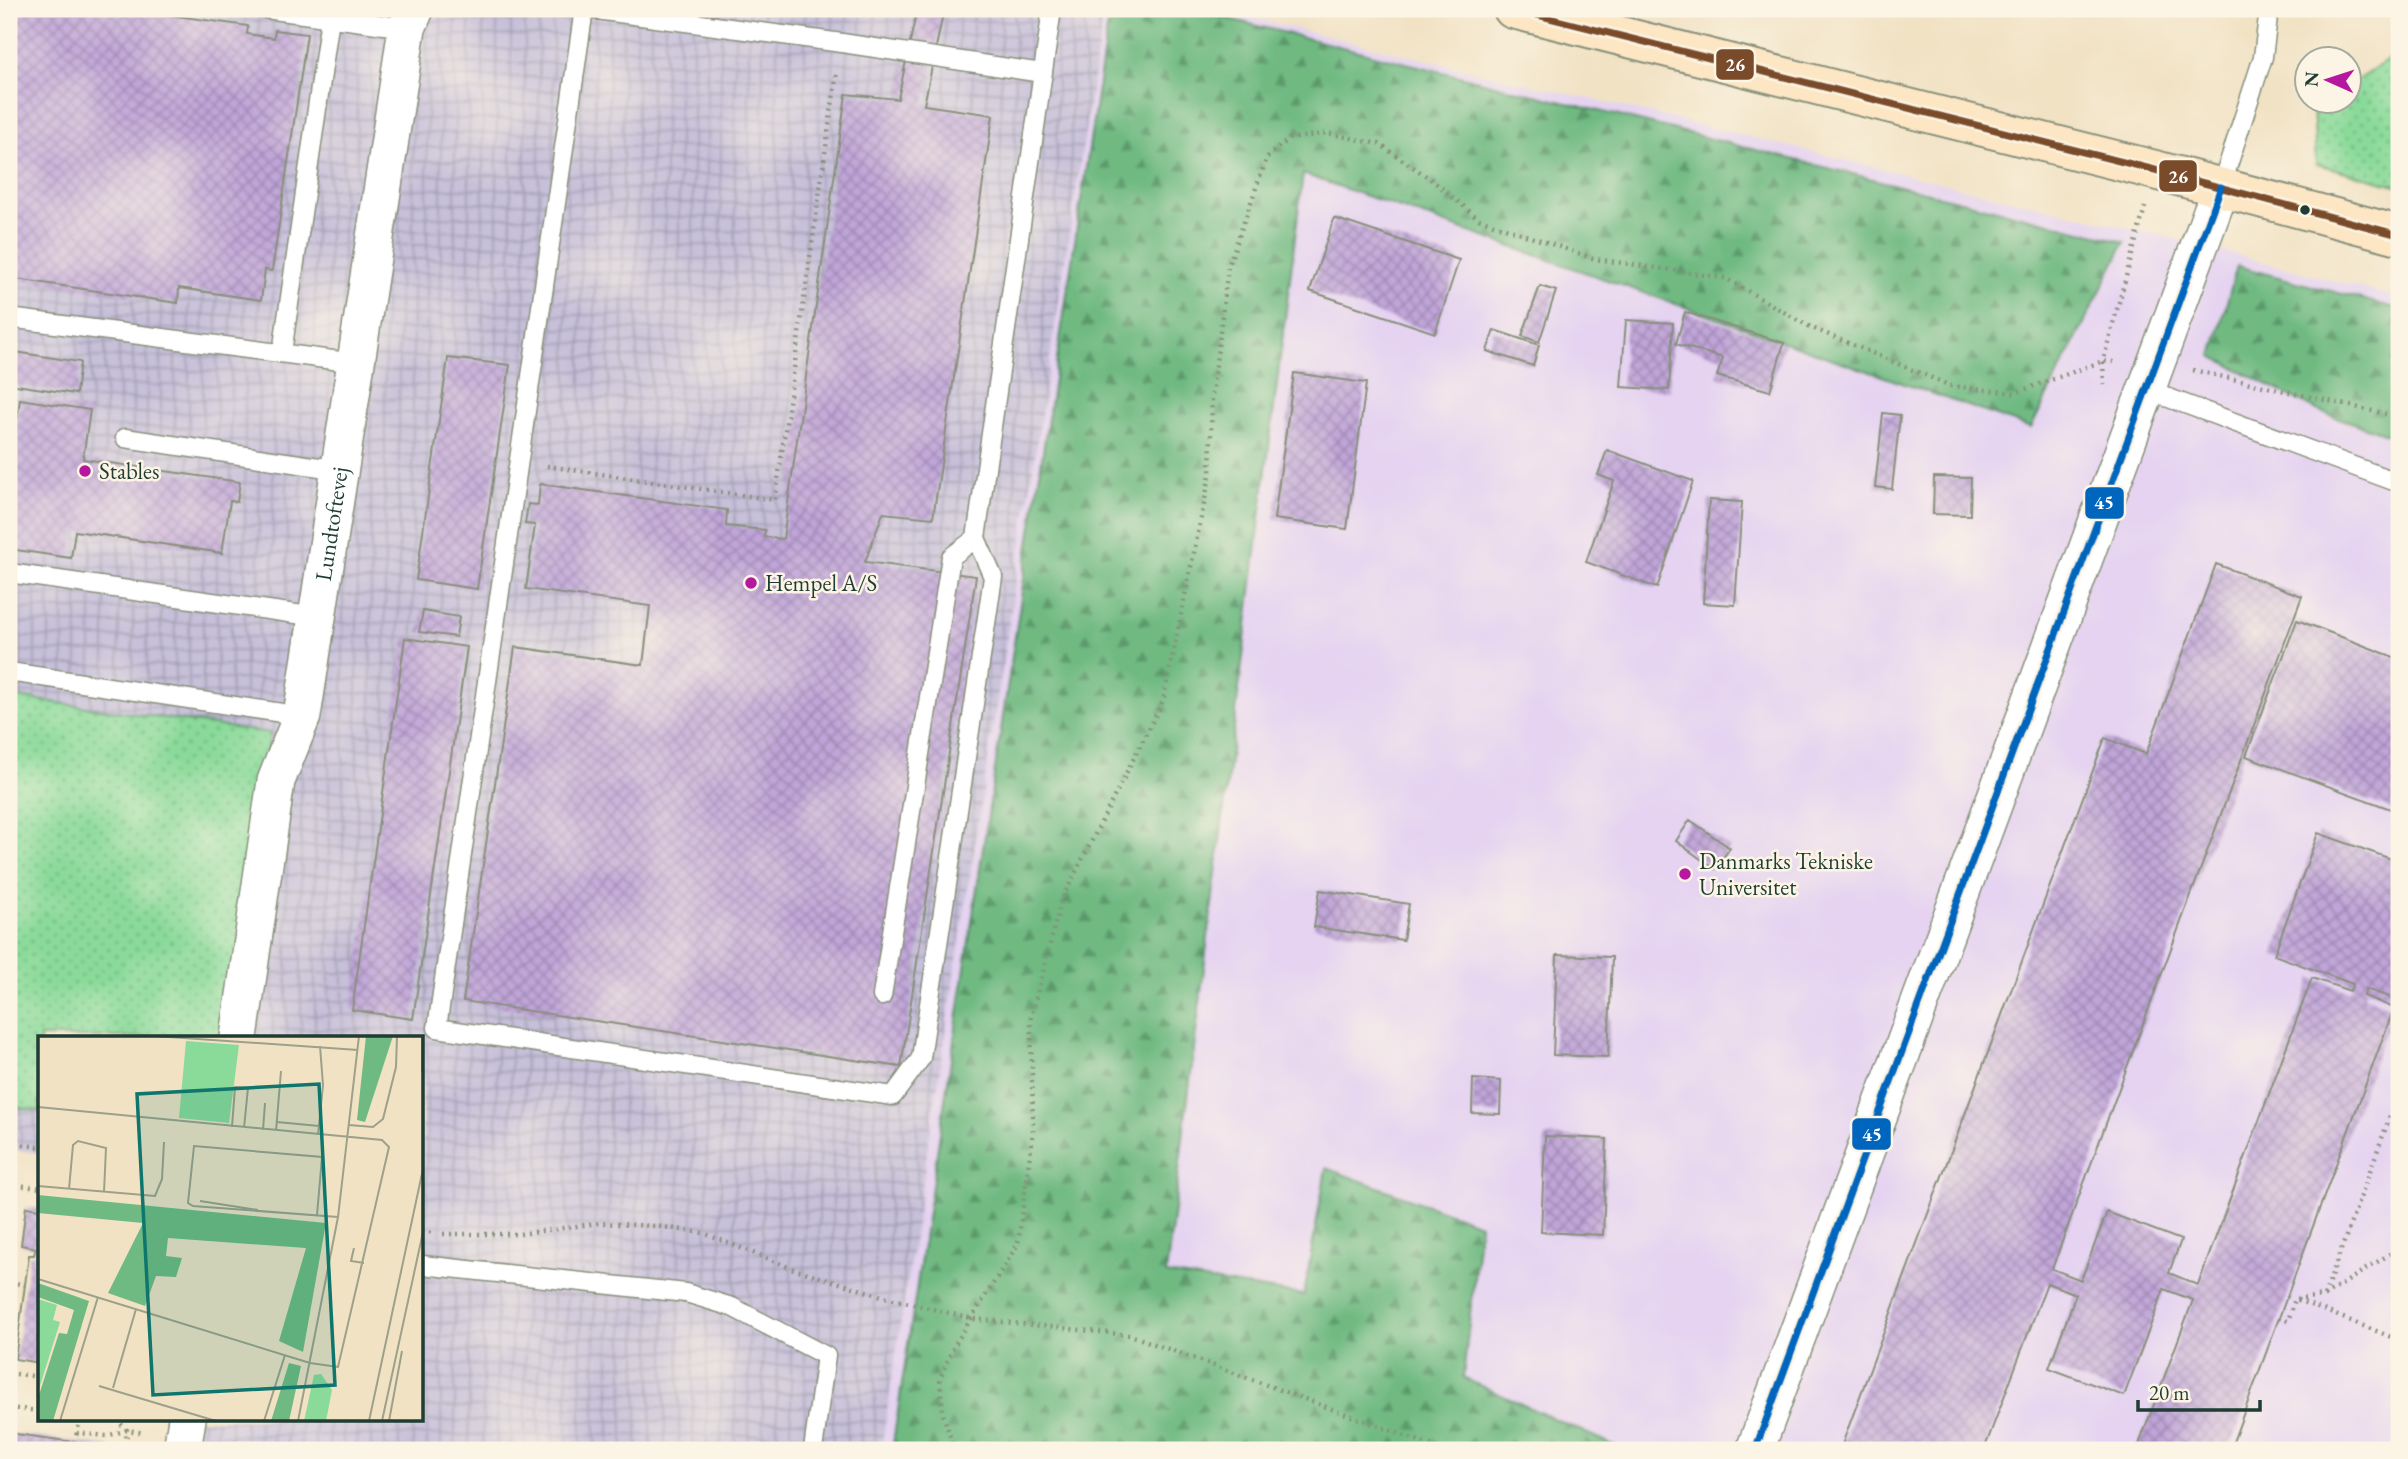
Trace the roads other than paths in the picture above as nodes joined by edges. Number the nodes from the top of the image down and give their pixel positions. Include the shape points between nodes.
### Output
1 (267, 9) edge
2 (586, 9) edge
3 (1052, 9) edge
4 (1513, 9) edge
5 (2269, 9) edge
6 (330, 18) junction
7 (411, 19) edge
8 (1042, 73) junction
9 (2221, 187) junction
10 (2399, 235) edge
11 (9, 318) edge
12 (282, 353) junction
13 (356, 363) junction
14 (2152, 377) junction
15 (125, 438) dead end
16 (340, 470) junction
17 (2399, 483) edge
18 (976, 538) junction
19 (9, 573) edge
20 (317, 617) junction
21 (9, 672) edge
22 (302, 716) junction
23 (882, 996) dead end
24 (239, 1036) edge
25 (424, 1265) edge
26 (813, 1450) edge
27 (1755, 1450) edge

1 - 6 lane
2 - 8 lane
2 - 18 lane via 437,1028 893,1096 921,1058 985,632 993,577
3 - 8 lane
4 - 9 street
5 - 9 lane via 2263,57
6 - 7 lane
6 - 12 lane
7 - 13 street, Lundtoftevej
8 - 18 lane
9 - 10 street
9 - 14 street
11 - 12 lane
12 - 13 lane
13 - 16 street, Lundtoftevej
14 - 17 lane
14 - 27 street
15 - 16 lane
16 - 20 street, Lundtoftevej
18 - 23 lane via 951,557
19 - 20 lane
20 - 22 street, Lundtoftevej
21 - 22 lane
22 - 24 street, Lundtoftevej via 276,781
25 - 26 lane via 686,1293 732,1307 826,1356

